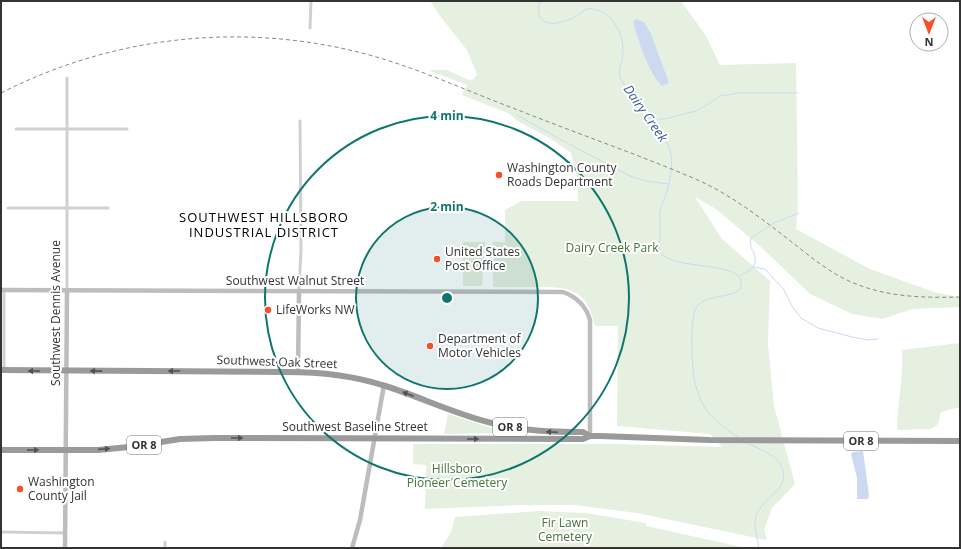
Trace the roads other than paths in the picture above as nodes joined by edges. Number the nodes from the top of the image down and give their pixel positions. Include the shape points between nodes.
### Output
1 (310, 1) edge
2 (310, 28) dead end
3 (67, 78) dead end
4 (300, 121) dead end
5 (16, 129) dead end
6 (67, 129) junction
7 (127, 129) dead end
8 (8, 208) dead end
9 (67, 208) junction
10 (108, 208) dead end
11 (2, 290) edge
12 (67, 290) junction
13 (299, 291) junction
14 (2, 370) edge
15 (66, 371) junction
16 (298, 372) junction
17 (384, 385) junction
18 (590, 436) junction
19 (374, 438) junction
20 (960, 441) edge
21 (1, 450) edge
22 (66, 450) junction
23 (1, 532) edge
24 (65, 533) junction
25 (165, 542) dead end
26 (65, 548) edge
27 (165, 548) edge
28 (352, 548) edge

1 - 2 street
3 - 6 street, Southwest Dennis Avenue
4 - 13 street
5 - 6 street
6 - 7 street
6 - 9 street, Southwest Dennis Avenue
8 - 9 street
9 - 10 street
9 - 12 street, Southwest Dennis Avenue
11 - 12 street, Southwest Walnut Street
11 - 14 street
12 - 13 street, Southwest Walnut Street
12 - 15 street, Southwest Dennis Avenue
13 - 16 street
13 - 18 street, Southwest Walnut Street via 555,292 570,295 584,306 590,324
15 -> 14 highway, Southwest Oak Street / OR 8
16 -> 15 highway, Southwest Oak Street / OR 8
15 - 22 street, Southwest Dennis Avenue
16 - 17 highway, Southwest Oak Street / OR 8 via 346,376
18 -> 17 highway, Southwest Oak Street / OR 8 via 583,432 531,430 491,423
17 - 19 street
19 -> 18 highway, Southwest Baseline Street / OR 8 via 583,439
18 - 20 highway, Southwest Baseline Street / OR 8 via 762,441
22 -> 19 highway, Southwest Baseline Street / OR 8 via 118,448 190,438
19 - 28 street via 360,520
21 -> 22 highway, Southwest Baseline Street / OR 8
22 - 24 street, Southwest Dennis Avenue
23 - 24 street
24 - 26 street, Southwest Dennis Avenue
25 - 27 street

